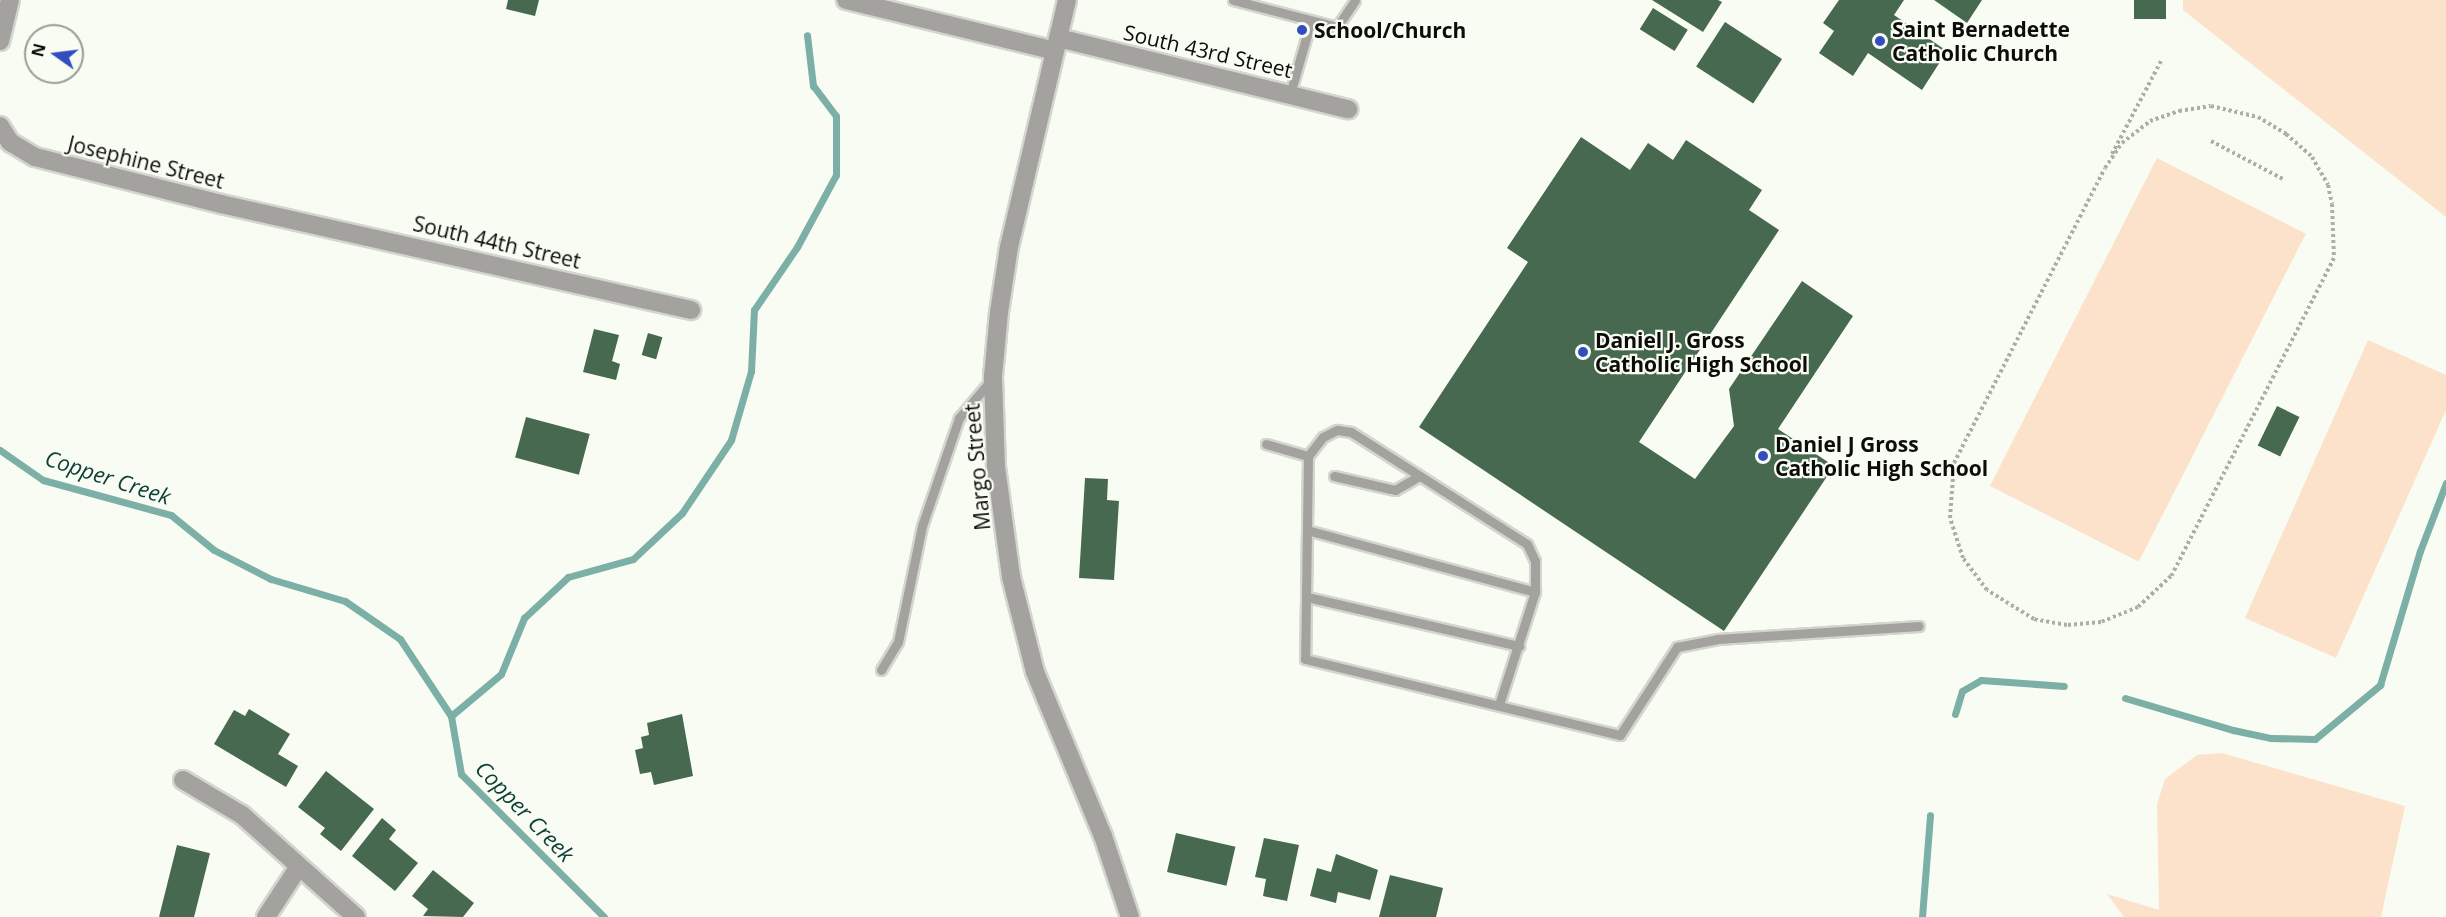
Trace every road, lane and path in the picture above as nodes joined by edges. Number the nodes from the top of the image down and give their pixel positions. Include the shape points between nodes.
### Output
1 (10, 0) edge
2 (846, 0) edge
3 (1067, 0) edge
4 (1233, 0) edge
5 (1355, 0) edge
6 (1311, 21) junction
7 (0, 41) edge
8 (1056, 45) junction
9 (2161, 61) dead end
10 (1290, 94) junction
11 (1348, 109) dead end
12 (0, 126) edge
13 (2211, 141) dead end
14 (2105, 168) junction
15 (2285, 180) dead end
16 (294, 218) joint
17 (691, 310) dead end
18 (993, 377) junction
19 (1266, 444) dead end
20 (1308, 456) junction
21 (1334, 476) dead end
22 (1419, 476) junction
23 (1307, 530) junction
24 (1535, 592) junction
25 (1307, 597) junction
26 (1919, 626) dead end
27 (1519, 646) junction
28 (881, 670) dead end
29 (1499, 705) junction
30 (183, 780) dead end
31 (298, 868) junction
32 (266, 917) edge
33 (356, 917) edge
34 (1130, 917) edge

1 - 7 street
2 - 8 street, South 43rd Street
3 - 8 street, Margo Street
4 - 6 lane
5 - 6 lane via 1337,27
6 - 10 lane
8 - 10 street, South 43rd Street
8 - 18 street, Margo Street via 1009,247
9 - 14 path
10 - 11 street, South 43rd Street
12 - 16 street, Josephine Street via 10,142 35,157
13 - 15 path
14 - 14 path via 1959,448 1948,496 1955,539 1973,575 2018,612 2067,625 2120,616 2154,594 2171,576 2319,294 2334,258 2336,240 2328,185 2312,158 2273,124 2243,110 2194,108 2150,121 2122,143
16 - 17 street, South 44th Street
18 - 28 lane via 959,418 922,526 898,642
18 - 34 street, Margo Street via 999,489 1011,577 1032,661 1103,836
19 - 20 lane
20 - 22 lane via 1323,437 1336,430 1351,432
20 - 23 lane
21 - 22 lane via 1395,490
22 - 24 lane via 1527,544 1535,561
23 - 24 lane
23 - 25 lane
24 - 27 lane
25 - 27 lane
25 - 29 lane via 1305,659
26 - 29 lane via 1718,639 1677,647 1620,735
27 - 29 lane
30 - 31 street via 242,815
31 - 32 street
31 - 33 street

